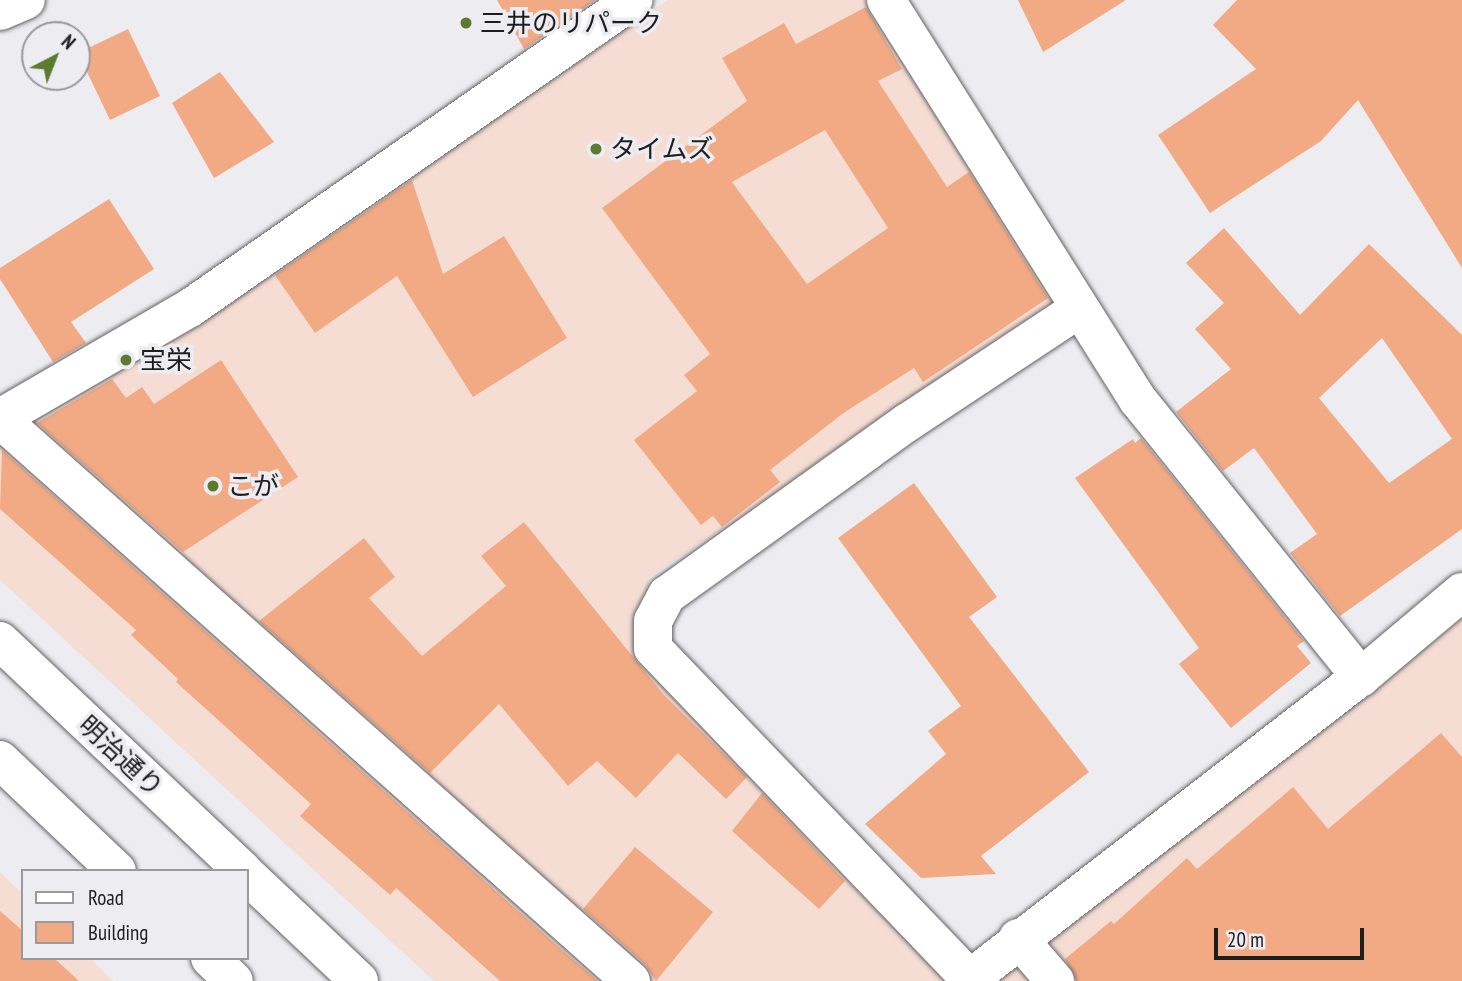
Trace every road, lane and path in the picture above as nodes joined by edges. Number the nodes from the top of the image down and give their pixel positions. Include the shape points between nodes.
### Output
1 (26, 0) edge
2 (633, 0) edge
3 (886, 0) edge
4 (0, 12) edge
5 (1080, 308) junction
6 (0, 419) edge
7 (1462, 592) edge
8 (0, 641) edge
9 (1361, 677) junction
10 (0, 760) edge
11 (115, 869) edge
12 (241, 869) edge
13 (248, 876) edge
14 (1018, 938) junction
15 (211, 960) edge
16 (968, 980) edge
17 (234, 981) edge
18 (359, 981) edge
19 (631, 981) edge
20 (1055, 981) edge

1 - 4 main road
2 - 6 main road via 190,308
3 - 5 main road
5 - 9 main road via 1138,400
5 - 16 main road via 908,422 667,595 653,621 653,648
6 - 19 main road
7 - 9 main road
8 - 12 main road, 明治通り
9 - 14 main road
10 - 11 main road
13 - 18 main road
14 - 16 main road
14 - 20 main road
15 - 17 main road

